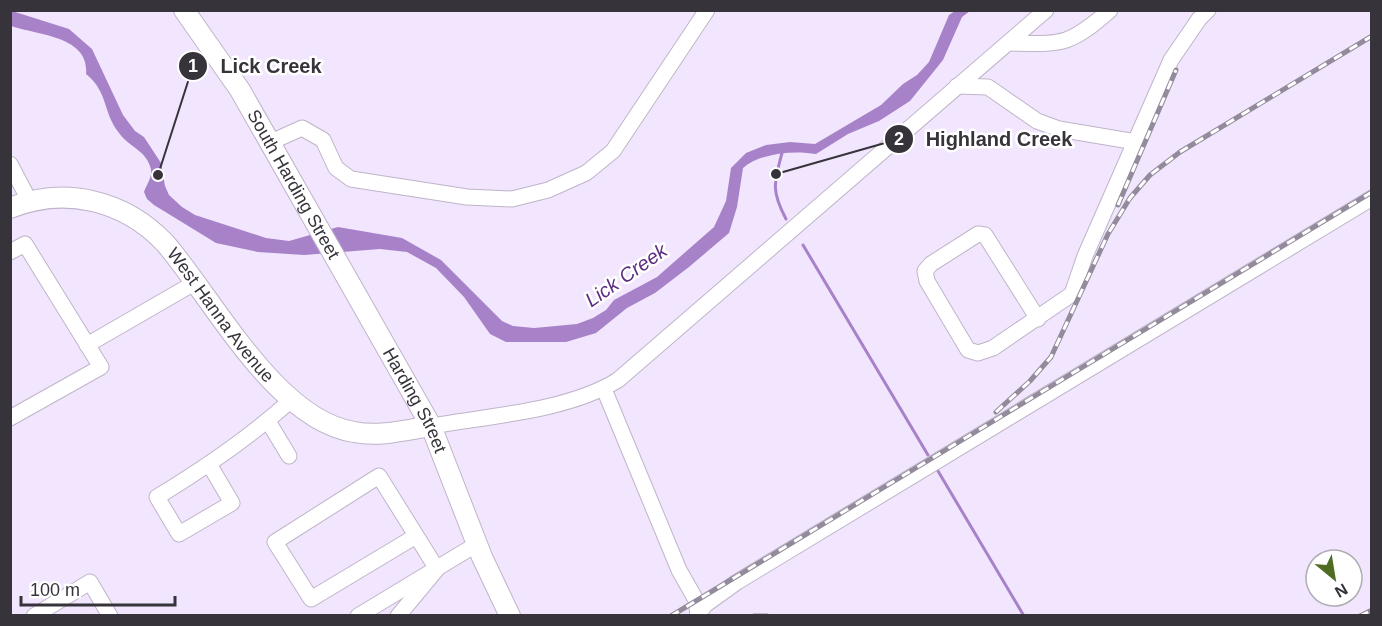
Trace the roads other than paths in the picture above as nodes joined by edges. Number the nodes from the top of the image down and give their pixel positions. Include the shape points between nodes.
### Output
1 (184, 10) edge
2 (707, 10) edge
3 (1046, 10) edge
4 (1110, 10) edge
5 (1208, 10) edge
6 (1008, 43) junction
7 (981, 66) junction
8 (957, 87) junction
9 (988, 87) junction
10 (271, 142) junction
11 (1136, 142) junction
12 (10, 164) edge
13 (1371, 198) edge
14 (30, 202) junction
15 (10, 208) edge
16 (10, 252) edge
17 (196, 282) junction
18 (360, 298) joint
19 (1038, 319) junction
20 (87, 345) junction
21 (604, 389) junction
22 (290, 401) junction
23 (10, 418) edge
24 (268, 421) junction
25 (431, 426) junction
26 (289, 456) dead end
27 (209, 464) junction
28 (417, 536) junction
29 (477, 544) junction
30 (437, 569) junction
31 (34, 615) edge
32 (110, 615) edge
33 (358, 615) edge
34 (398, 615) edge
35 (510, 615) edge
36 (697, 615) edge

1 - 10 main road, South Harding Street via 230,74
2 - 10 lane via 613,151 586,173 548,190 512,199 467,197 351,179 336,168 323,140 302,128
3 - 6 lane
4 - 6 lane via 1072,40 1051,44
5 - 11 lane via 1171,60
6 - 7 lane
7 - 8 lane
7 - 9 lane
8 - 9 lane
8 - 21 lane
9 - 11 lane via 1037,120 1059,129
10 - 18 main road, South Harding Street
11 - 19 lane via 1084,256 1072,294
12 - 14 lane
13 - 36 lane via 737,582
14 - 15 main road, West Hanna Avenue
14 - 17 main road, West Hanna Avenue via 63,197 83,199 127,214 158,236
16 - 20 lane via 25,244
17 - 20 lane
17 - 22 main road, West Hanna Avenue
18 - 25 main road, Harding Street
19 - 19 lane via 993,348 978,353 968,350 927,281 925,271 978,234 985,235
20 - 23 lane via 101,367
21 - 25 lane via 538,407
21 - 36 lane via 679,570 696,600
22 - 24 lane
22 - 25 main road, West Hanna Avenue via 322,422 353,432 383,433
24 - 26 lane
24 - 27 lane
25 - 29 main road, Harding Street
27 - 27 lane via 157,497 179,534 232,503
28 - 28 lane via 379,476 275,542 311,599
28 - 30 lane
29 - 30 lane
29 - 35 main road
30 - 33 lane
30 - 34 lane
31 - 32 lane via 90,582

